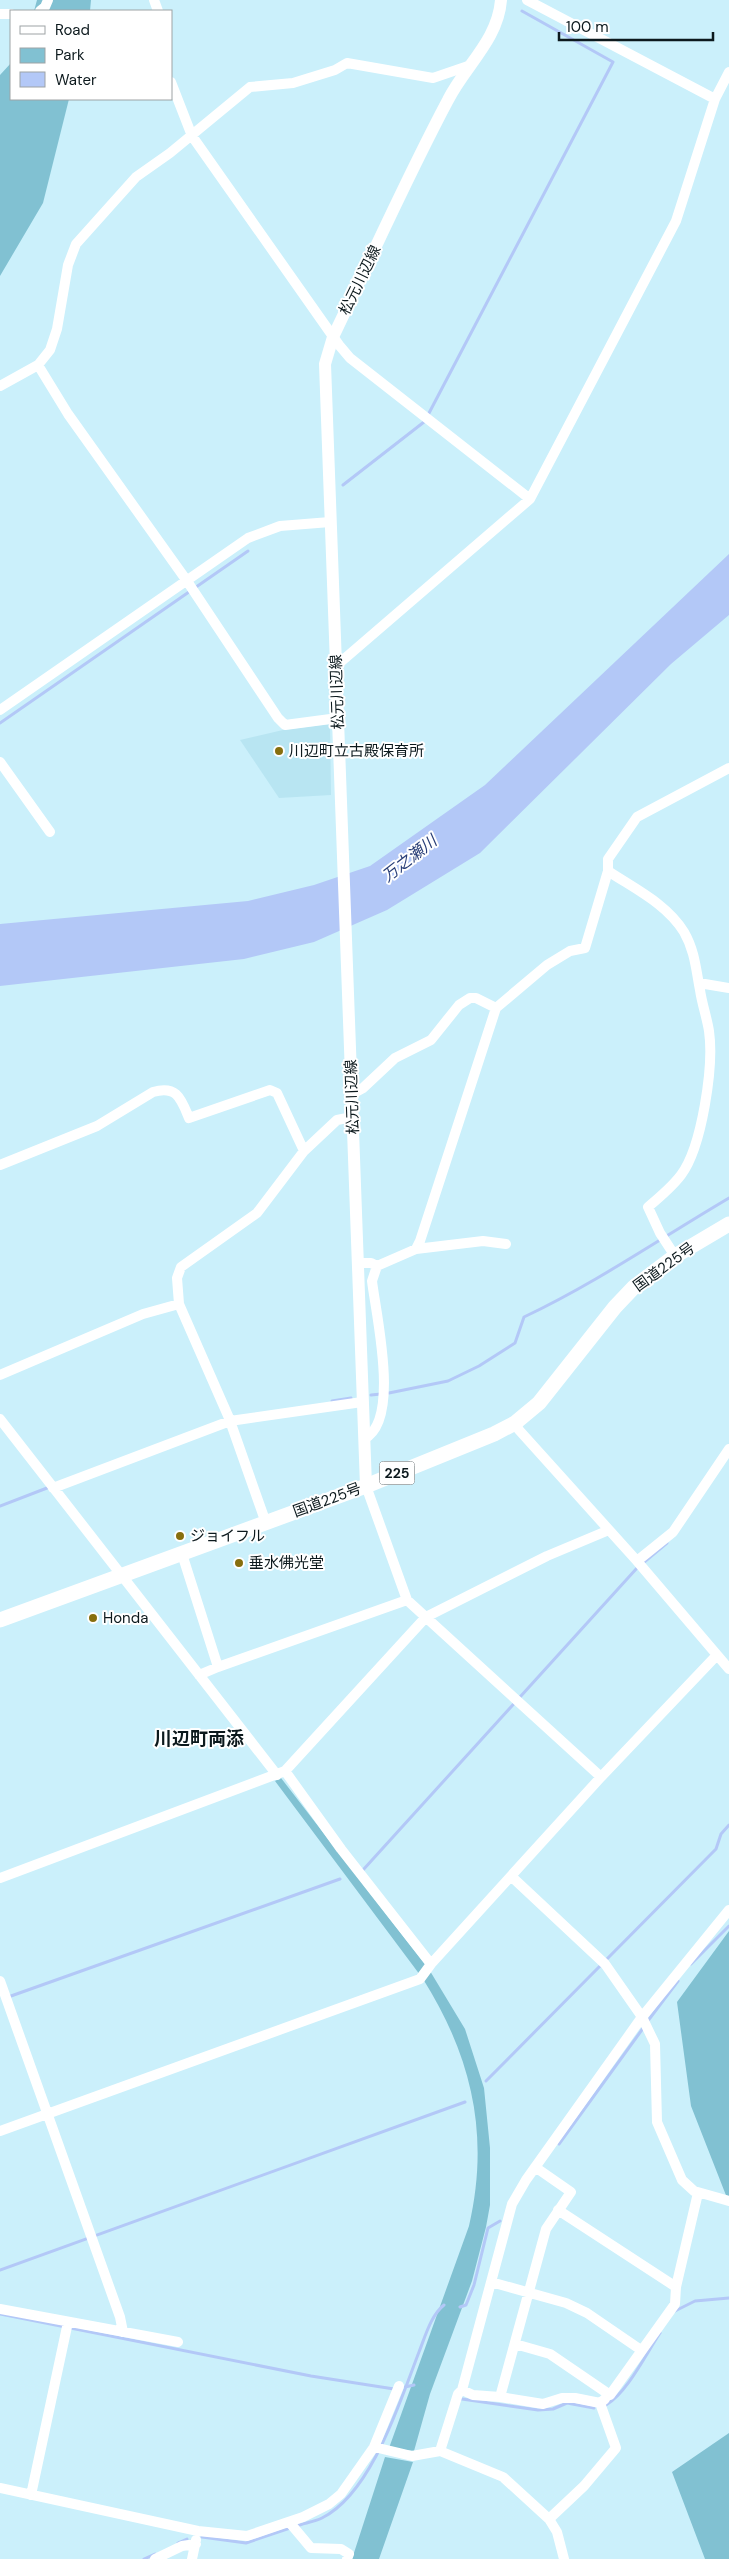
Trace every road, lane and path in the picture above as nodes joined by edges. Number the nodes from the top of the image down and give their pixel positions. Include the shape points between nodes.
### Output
1 (502, 0) edge
2 (527, 0) edge
3 (472, 65) junction
4 (729, 72) edge
5 (172, 85) edge
6 (715, 99) junction
7 (192, 136) junction
8 (333, 337) junction
9 (38, 365) junction
10 (0, 386) edge
11 (530, 499) junction
12 (330, 522) junction
13 (191, 587) junction
14 (336, 666) junction
15 (0, 710) edge
16 (338, 718) junction
17 (0, 762) edge
18 (729, 768) edge
19 (50, 832) dead end
20 (608, 871) junction
21 (699, 983) junction
22 (729, 988) edge
23 (496, 1008) junction
24 (352, 1094) junction
25 (352, 1117) junction
26 (304, 1152) junction
27 (0, 1165) edge
28 (729, 1224) edge
29 (506, 1244) dead end
30 (416, 1249) junction
31 (675, 1256) junction
32 (357, 1263) junction
33 (377, 1266) junction
34 (179, 1304) junction
35 (0, 1376) edge
36 (362, 1402) junction
37 (0, 1419) edge
38 (229, 1419) junction
39 (515, 1423) junction
40 (364, 1439) junction
41 (729, 1449) edge
42 (366, 1486) junction
43 (53, 1488) junction
44 (266, 1523) junction
45 (609, 1530) junction
46 (182, 1554) junction
47 (640, 1564) junction
48 (120, 1576) junction
49 (407, 1600) junction
50 (426, 1617) junction
51 (0, 1620) edge
52 (716, 1656) junction
53 (218, 1666) junction
54 (729, 1669) edge
55 (199, 1675) junction
56 (281, 1773) junction
57 (601, 1777) junction
58 (512, 1877) junction
59 (0, 1878) edge
60 (729, 1910) edge
61 (432, 1964) junction
62 (0, 1980) edge
63 (645, 2022) junction
64 (48, 2114) junction
65 (0, 2131) edge
66 (535, 2167) junction
67 (698, 2193) junction
68 (729, 2201) edge
69 (558, 2210) junction
70 (491, 2282) junction
71 (676, 2287) junction
72 (530, 2293) junction
73 (0, 2309) edge
74 (67, 2325) junction
75 (123, 2332) junction
76 (178, 2342) dead end
77 (515, 2344) junction
78 (642, 2350) junction
79 (399, 2386) dead end
80 (462, 2390) junction
81 (610, 2396) junction
82 (500, 2397) junction
83 (600, 2403) junction
84 (379, 2449) junction
85 (440, 2451) junction
86 (0, 2488) edge
87 (31, 2495) junction
88 (549, 2518) junction
89 (292, 2526) junction
90 (198, 2531) junction
91 (196, 2544) junction
92 (155, 2559) edge
93 (192, 2559) edge
94 (347, 2559) edge
95 (564, 2559) edge

1 - 3 main road, 松元川辺線 via 488,41
2 - 6 street
3 - 7 street via 433,78 347,63 293,83 250,87
3 - 8 main road, 松元川辺線 via 449,97
4 - 6 street
5 - 7 street
6 - 11 street via 676,221
7 - 8 street
7 - 9 street via 136,177 76,244 68,265 57,330 50,350
8 - 11 street via 350,358
8 - 12 main road, 松元川辺線 via 325,370
9 - 10 street
9 - 13 street via 68,414
11 - 14 street
12 - 13 street via 293,524 268,529 248,538
12 - 14 main road, 松元川辺線
13 - 15 street
13 - 16 street via 278,718 285,724
14 - 16 main road, 松元川辺線
16 - 24 main road, 松元川辺線
17 - 19 street
18 - 20 street via 637,818 608,859
20 - 21 street via 668,910 691,946
20 - 23 street via 585,948 555,959
21 - 22 street
21 - 31 street via 710,1044 706,1097 698,1137 682,1175 648,1207
23 - 24 street via 476,998 465,1000 431,1040 395,1058
23 - 30 street
24 - 25 main road, 松元川辺線
25 - 26 street via 337,1120
25 - 32 main road, 松元川辺線
26 - 27 street via 276,1093 270,1090 189,1118 175,1093 162,1090 153,1092 97,1126
26 - 34 street via 257,1213 181,1267 177,1278
28 - 31 highway, 国道225号 / 225
29 - 30 street via 484,1241
30 - 33 street
31 - 39 highway, 国道225号 / 225 via 634,1287 538,1403
32 - 33 street
32 - 36 main road, 松元川辺線
33 - 40 street via 372,1281 385,1389 377,1425 371,1436
34 - 35 street via 143,1314
34 - 38 street
36 - 38 street
36 - 40 main road, 松元川辺線
37 - 43 street
38 - 43 street
38 - 44 street
39 - 42 highway, 国道225号 / 225
39 - 45 street
40 - 42 main road, 松元川辺線
41 - 47 street via 673,1532
42 - 44 highway, 国道225号 / 225
42 - 49 street
43 - 48 street
44 - 46 highway, 国道225号 / 225
45 - 47 street
45 - 50 street via 547,1556
46 - 48 highway, 国道225号 / 225
46 - 53 street
47 - 52 street
48 - 51 highway, 国道225号 / 225
48 - 55 street
49 - 50 street
49 - 53 street
50 - 56 street
50 - 57 street
52 - 54 street
52 - 57 street
53 - 55 street
55 - 56 street
56 - 59 street
56 - 61 street
57 - 58 street
58 - 61 street
58 - 63 street via 603,1962
60 - 63 street
61 - 64 street via 420,1979 403,1986
62 - 64 street
63 - 66 street
63 - 67 street via 655,2044 657,2122 682,2180
64 - 65 street
64 - 75 street
66 - 69 street via 571,2192
66 - 70 street via 512,2204
67 - 68 street
67 - 71 street
69 - 71 street
69 - 72 street via 546,2229
70 - 72 street
70 - 80 street
71 - 78 street via 675,2304
72 - 77 street
72 - 78 street via 587,2313
73 - 74 street
74 - 75 street
74 - 87 street
75 - 76 street
77 - 81 street via 550,2354
77 - 82 street
78 - 81 street
79 - 84 street
80 - 82 street via 473,2395
80 - 85 street
81 - 83 street
82 - 83 street via 543,2404 568,2398
83 - 88 street via 616,2448 584,2486
84 - 85 street via 412,2456
84 - 89 street via 341,2494
85 - 88 street via 503,2478
86 - 87 street
87 - 90 street
88 - 95 street via 557,2532
89 - 90 street via 248,2536
89 - 94 street via 311,2548 341,2549 349,2554
90 - 91 street
91 - 92 street via 182,2546
91 - 93 street

